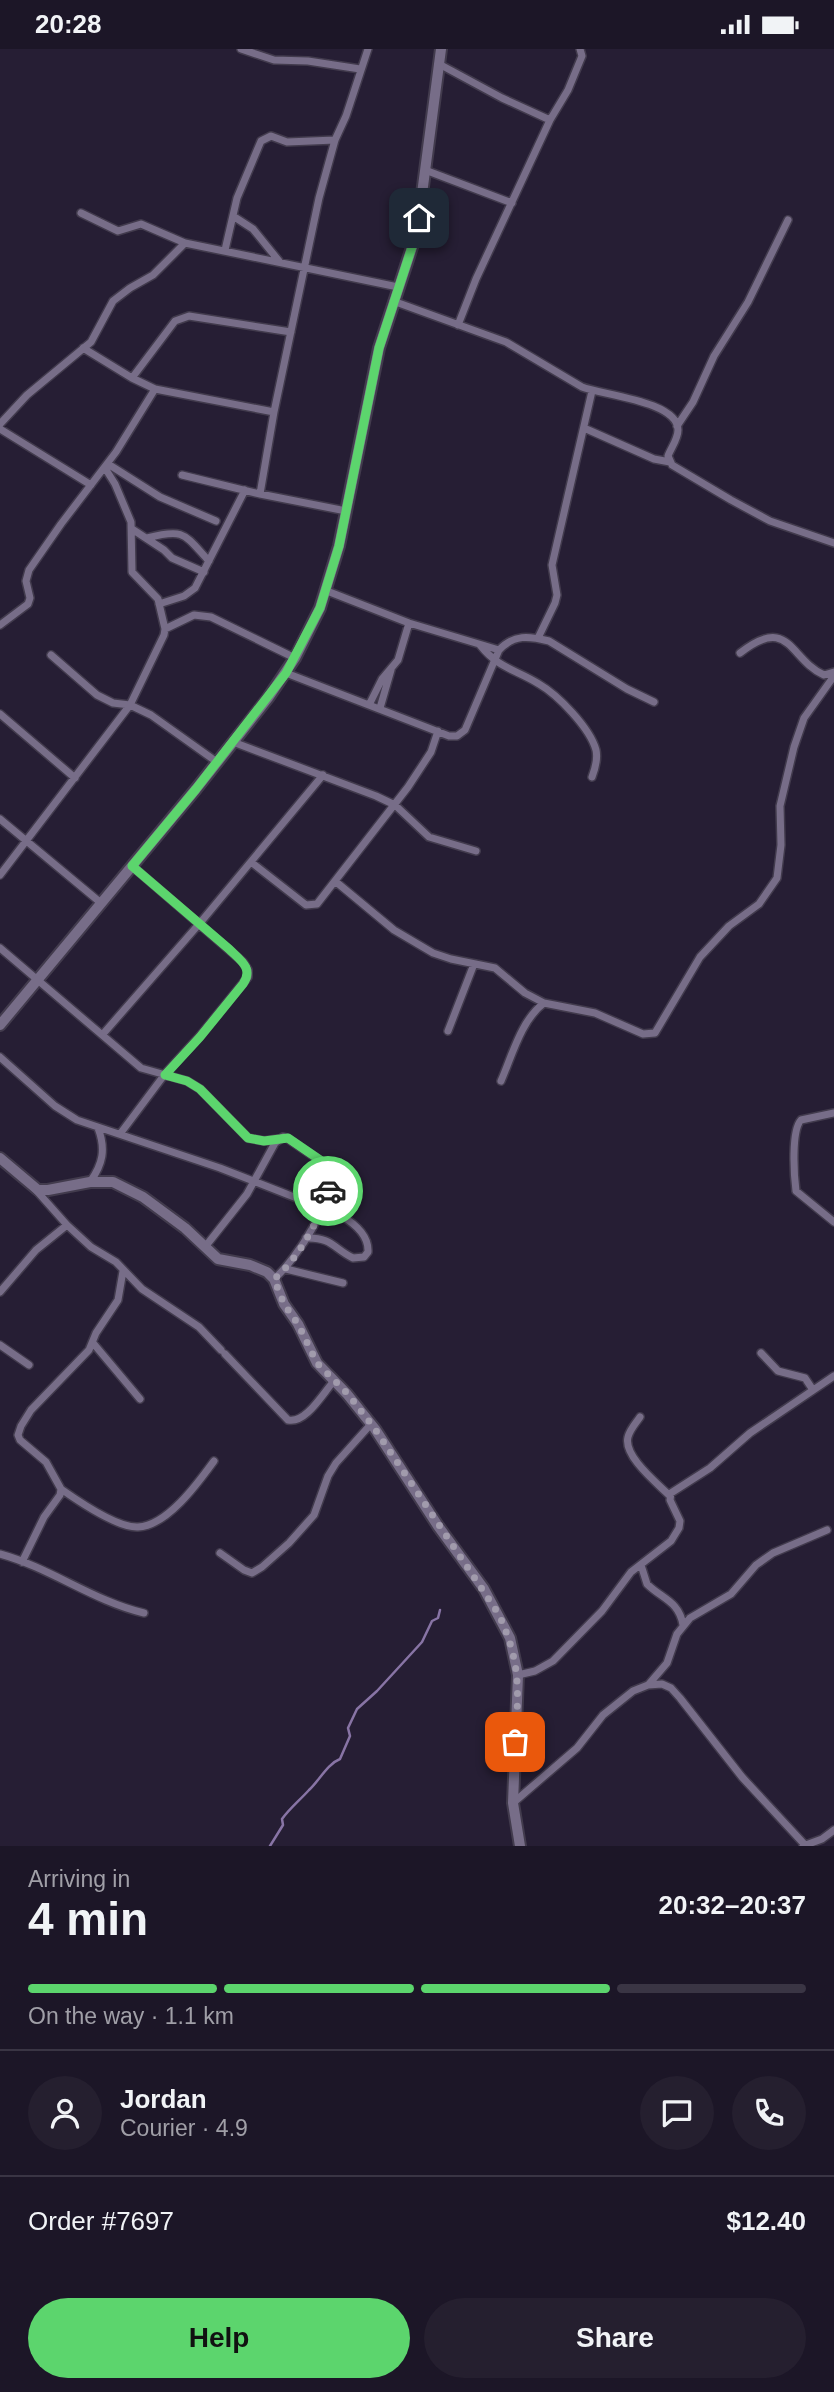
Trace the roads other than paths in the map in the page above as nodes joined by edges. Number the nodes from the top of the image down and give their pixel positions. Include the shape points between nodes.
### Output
1 (241, 49) edge
2 (368, 49) edge
3 (441, 49) edge
4 (580, 49) edge
5 (439, 64) junction
6 (360, 69) junction
7 (550, 120) junction
8 (335, 140) junction
9 (425, 170) junction
10 (512, 202) junction
11 (81, 213) dead end
12 (233, 216) junction
13 (788, 220) dead end
14 (186, 243) junction
15 (225, 250) junction
16 (279, 262) junction
17 (305, 267) junction
18 (398, 287) junction
19 (393, 301) junction
20 (458, 325) junction
21 (291, 332) junction
22 (83, 348) junction
23 (132, 378) junction
24 (155, 389) junction
25 (592, 391) junction
26 (274, 412) junction
27 (0, 426) edge
28 (677, 426) junction
29 (584, 428) junction
30 (670, 462) junction
31 (107, 466) junction
32 (183, 475) dead end
33 (91, 485) junction
34 (245, 490) junction
35 (260, 494) junction
36 (346, 512) junction
37 (216, 521) dead end
38 (132, 529) junction
39 (147, 538) junction
40 (834, 543) edge
41 (209, 561) junction
42 (204, 572) junction
43 (327, 591) junction
44 (159, 604) junction
45 (409, 623) junction
46 (0, 625) edge
47 (165, 629) junction
48 (538, 638) junction
49 (480, 645) junction
50 (499, 650) junction
51 (740, 653) dead end
52 (51, 655) dead end
53 (295, 658) junction
54 (493, 661) junction
55 (391, 669) junction
56 (286, 673) junction
57 (834, 674) edge
58 (654, 702) dead end
59 (370, 703) junction
60 (130, 705) junction
61 (380, 708) junction
62 (0, 714) edge
63 (438, 731) junction
64 (233, 742) junction
65 (217, 762) junction
66 (323, 775) junction
67 (592, 777) dead end
68 (75, 778) junction
69 (396, 805) junction
70 (0, 819) edge
71 (27, 842) junction
72 (476, 851) dead end
73 (251, 862) junction
74 (132, 866) junction
75 (0, 875) edge
76 (335, 881) junction
77 (101, 903) junction
78 (200, 923) junction
79 (0, 948) edge
80 (474, 964) junction
81 (37, 981) junction
82 (544, 1003) junction
83 (0, 1025) edge
84 (448, 1031) dead end
85 (103, 1034) junction
86 (0, 1057) edge
87 (165, 1075) junction
88 (501, 1081) dead end
89 (834, 1113) edge
90 (99, 1128) junction
91 (120, 1134) junction
92 (278, 1139) junction
93 (1, 1160) edge
94 (254, 1181) junction
95 (90, 1182) junction
96 (35, 1189) junction
97 (321, 1208) junction
98 (834, 1222) edge
99 (67, 1225) junction
100 (306, 1238) junction
101 (205, 1247) junction
102 (286, 1269) junction
103 (123, 1271) junction
104 (274, 1279) junction
105 (343, 1283) dead end
106 (0, 1292) edge
107 (93, 1343) junction
108 (0, 1345) edge
109 (761, 1353) dead end
110 (29, 1366) dead end
111 (834, 1375) edge
112 (334, 1381) junction
113 (813, 1391) junction
114 (140, 1399) dead end
115 (640, 1417) dead end
116 (371, 1424) junction
117 (214, 1461) dead end
118 (61, 1489) junction
119 (670, 1496) junction
120 (827, 1530) dead end
121 (220, 1553) dead end
122 (0, 1554) edge
123 (22, 1562) junction
124 (641, 1565) junction
125 (144, 1613) dead end
126 (683, 1625) junction
127 (518, 1675) junction
128 (648, 1685) junction
129 (513, 1803) junction
130 (834, 1830) edge
131 (804, 1845) edge
132 (520, 1846) edge

1 - 6 street via 274,60
2 - 6 street
3 - 5 main road
4 - 7 street via 582,56 568,90
5 - 7 street
5 - 9 main road
6 - 8 street
7 - 10 street
8 - 12 street via 264,138 243,179
8 - 17 street
9 - 10 street
9 - 18 main road via 417,232
10 - 20 street
11 - 14 street via 113,230 121,232 141,224
12 - 15 street
12 - 16 street via 253,229
13 - 28 street via 748,302
14 - 15 street
14 - 22 street via 153,275 113,301 96,335
15 - 16 street
16 - 17 street
17 - 18 street
17 - 21 street
18 - 19 main road
19 - 20 street
19 - 36 main road
20 - 25 street via 506,342
21 - 23 street via 181,317
21 - 26 street
22 - 23 street
22 - 27 street via 27,395
23 - 24 street
24 - 26 street
24 - 31 street
25 - 28 street via 628,397 666,412
25 - 29 street
26 - 35 street
27 - 33 street
28 - 30 street
29 - 30 street
29 - 48 street via 552,565 557,595
30 - 40 street via 771,521
31 - 33 street
31 - 37 street via 160,497
31 - 38 street
32 - 34 street
33 - 46 street via 29,571 28,604
34 - 35 street
34 - 41 street
35 - 36 street
36 - 43 main road
38 - 39 street
38 - 44 street via 132,572
39 - 41 street via 179,533
39 - 42 street via 172,558
41 - 42 street
42 - 44 street via 191,593
43 - 45 street
43 - 53 main road
44 - 47 street
45 - 49 street
45 - 55 street
47 - 53 street via 194,615 211,617
47 - 60 street
48 - 50 street via 519,637
48 - 58 street
49 - 50 street
49 - 54 street
50 - 54 street
51 - 57 street via 760,641 777,638 818,673
52 - 60 street via 97,695
53 - 56 main road
54 - 63 street via 465,730 457,736
54 - 67 street via 537,682 563,703 597,751
55 - 59 street
55 - 61 street
56 - 59 street
56 - 64 main road
57 - 82 street via 804,718 796,739 780,806 776,878 759,904 729,926 700,957 657,1030 643,1034 595,1013
59 - 61 street
60 - 65 street
60 - 68 street
61 - 63 street
62 - 68 street
63 - 69 street via 431,752
64 - 65 main road
64 - 66 street
65 - 74 main road
66 - 69 street
66 - 73 street
68 - 71 street
69 - 72 street via 429,837
69 - 76 street
70 - 71 street
71 - 75 street
71 - 77 street
73 - 76 street via 306,905 317,904
73 - 78 street
74 - 77 main road
74 - 78 street
76 - 80 street via 414,943
77 - 81 main road
78 - 85 street
78 - 87 street via 243,963 248,977
79 - 81 street
80 - 82 street via 495,968
80 - 84 street
81 - 83 main road
81 - 85 street
82 - 88 street via 526,1025
85 - 87 street via 141,1068
86 - 90 street via 67,1114
87 - 91 street
87 - 92 street via 200,1089 248,1138
89 - 98 street via 801,1120 795,1144 796,1191
90 - 91 street
90 - 95 street via 102,1160
91 - 94 street
92 - 94 street
92 - 97 street via 288,1138 328,1166 330,1182
93 - 96 main road
94 - 97 street
94 - 101 street
95 - 96 main road
95 - 101 main road via 113,1182 132,1190
96 - 99 street
97 - 100 street
97 - 100 street via 354,1225 366,1238 368,1252 353,1258 332,1242
99 - 103 street
99 - 106 street via 36,1251
100 - 102 street
101 - 104 main road via 218,1259 250,1265
102 - 104 street
102 - 105 street
103 - 107 street via 118,1300
103 - 112 street via 199,1327 288,1420 303,1417
104 - 112 main road via 317,1363
107 - 114 street
107 - 118 street via 31,1410 18,1434 24,1445 46,1462
108 - 110 street
109 - 113 street via 775,1370 805,1378
111 - 113 street
112 - 116 main road
113 - 119 street
115 - 119 street via 627,1439 628,1447
116 - 121 street via 328,1476 314,1515 273,1559 252,1573
116 - 127 main road via 491,1601 510,1638
117 - 118 street via 175,1507 137,1528
118 - 123 street
119 - 124 street via 679,1528 666,1546
120 - 126 street via 774,1553 756,1565 731,1594
122 - 123 street
123 - 125 street via 114,1605
124 - 126 street via 647,1584 673,1602
124 - 127 street via 553,1661
126 - 128 street via 667,1663
127 - 129 main road
128 - 129 street via 610,1708 577,1748
128 - 131 street via 671,1688
129 - 132 main road
130 - 131 street

